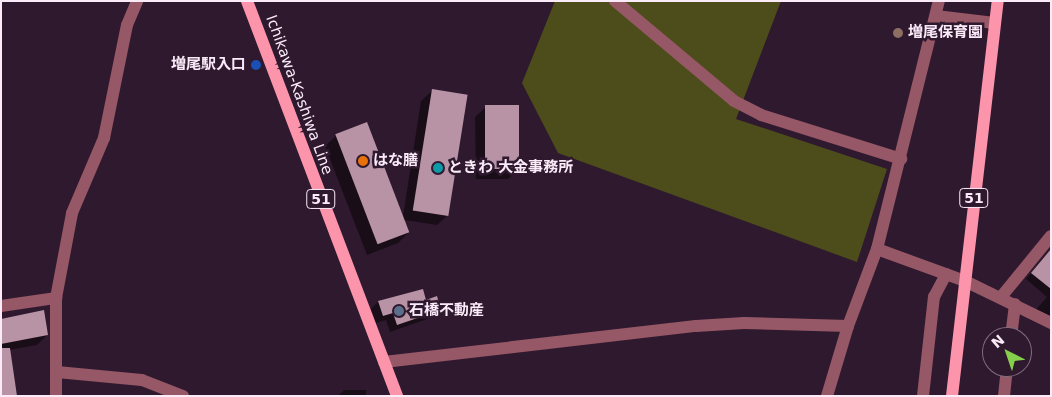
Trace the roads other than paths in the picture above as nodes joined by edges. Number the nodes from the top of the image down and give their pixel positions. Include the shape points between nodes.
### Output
1 (137, 1) edge
2 (247, 1) edge
3 (615, 1) edge
4 (939, 1) edge
5 (998, 1) edge
6 (936, 16) junction
7 (995, 23) junction
8 (901, 159) junction
9 (1051, 236) edge
10 (877, 249) junction
11 (946, 274) junction
12 (965, 281) junction
13 (56, 298) junction
14 (1001, 298) junction
15 (1015, 304) junction
16 (1, 306) edge
17 (1051, 323) edge
18 (848, 326) junction
19 (1012, 327) edge
20 (384, 362) junction
21 (57, 372) junction
22 (1006, 377) edge
23 (56, 396) edge
24 (183, 396) edge
25 (396, 396) edge
26 (827, 396) edge
27 (923, 396) edge
28 (952, 396) edge
29 (1004, 396) edge

1 - 13 street via 128,25 104,138 72,213
2 - 20 main road, Ichikawa-Kashiwa Line / 51
3 - 8 street via 734,101 761,115
4 - 6 street
5 - 7 main road, 51
6 - 7 street
6 - 8 street
7 - 12 main road, 51
8 - 10 street
9 - 14 street
10 - 11 street
10 - 18 street
11 - 12 street
11 - 27 street via 934,297
12 - 14 street
12 - 28 main road, 51
13 - 16 street
13 - 21 street
14 - 15 street
15 - 17 street
15 - 19 street
18 - 20 street via 744,323 696,326
18 - 26 street
20 - 25 main road, Ichikawa-Kashiwa Line / 51
21 - 23 street
21 - 24 street via 142,380
22 - 29 street

